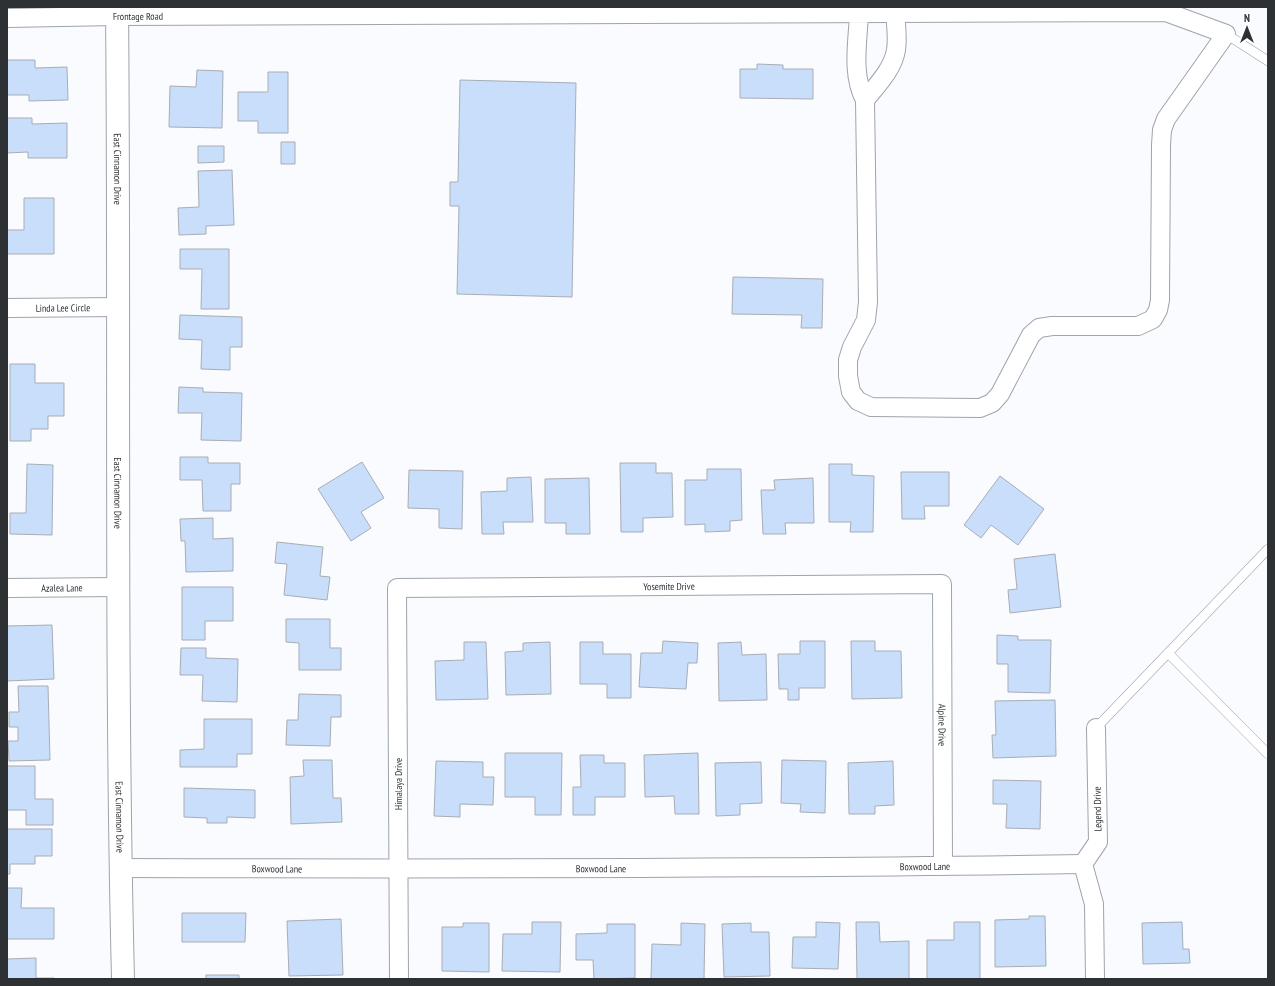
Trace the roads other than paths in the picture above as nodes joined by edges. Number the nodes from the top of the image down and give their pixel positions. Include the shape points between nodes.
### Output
1 (870, 11) edge
2 (117, 12) edge
3 (895, 12) junction
4 (7, 18) edge
5 (1226, 34) junction
6 (1268, 61) edge
7 (865, 100) junction
8 (119, 307) junction
9 (7, 308) edge
10 (1268, 550) edge
11 (942, 584) joint
12 (118, 587) junction
13 (7, 588) edge
14 (397, 588) joint
15 (1168, 653) junction
16 (1096, 728) joint
17 (1268, 754) edge
18 (1083, 864) junction
19 (943, 866) junction
20 (120, 868) junction
21 (398, 868) junction
22 (123, 979) edge
23 (399, 979) edge
24 (1095, 979) edge

1 - 2 street, Frontage Road
1 - 3 street, Frontage Road
1 - 7 street via 856,68 860,91
2 - 4 street, Frontage Road
2 - 8 street, East Cinnamon Drive
3 - 5 street, Frontage Road via 1166,12
3 - 7 street via 896,51 890,67
5 - 6 lane
5 - 7 street via 1166,119 1162,130 1160,300 1153,319 1138,326 1039,328 1031,335 1000,394 992,403 980,408 871,407 858,401 851,392 848,360 866,320 868,302
8 - 9 street, Linda Lee Circle
8 - 12 street, East Cinnamon Drive
10 - 15 lane
11 - 14 street, Yosemite Drive
11 - 19 street, Alpine Drive
12 - 13 street, Azalea Lane
12 - 20 street, East Cinnamon Drive
14 - 21 street, Himalaya Drive
15 - 16 lane
15 - 17 lane
16 - 18 street, Legend Drive via 1098,842
18 - 19 street, Boxwood Lane
18 - 24 street via 1094,904
19 - 21 street, Boxwood Lane
20 - 21 street, Boxwood Lane
20 - 22 street, East Cinnamon Drive
21 - 23 street, Himalaya Drive

